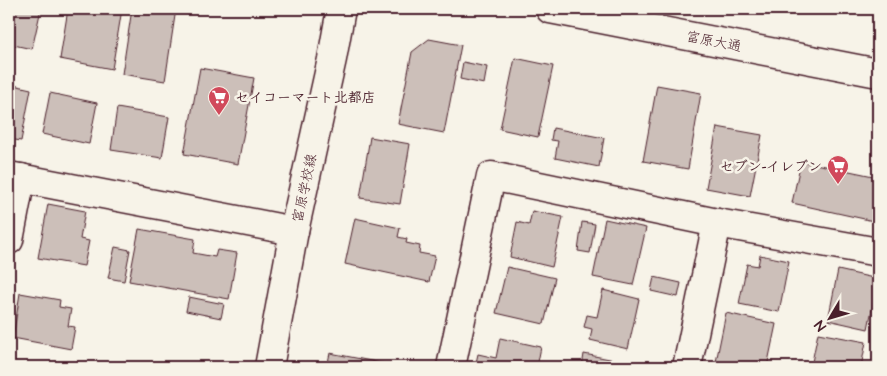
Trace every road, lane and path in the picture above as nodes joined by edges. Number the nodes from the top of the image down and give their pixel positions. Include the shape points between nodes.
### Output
1 (341, 9) edge
2 (550, 9) edge
3 (878, 73) edge
4 (15, 177) edge
5 (717, 223) junction
6 (294, 231) junction
7 (9, 240) edge
8 (878, 252) edge
9 (269, 367) edge
10 (451, 367) edge
11 (687, 367) edge

1 - 6 street, 富原学校線
2 - 3 street, 富原大通
4 - 6 street
4 - 7 street
5 - 8 street
5 - 10 street via 491,176
5 - 11 street
6 - 9 street, 富原学校線

